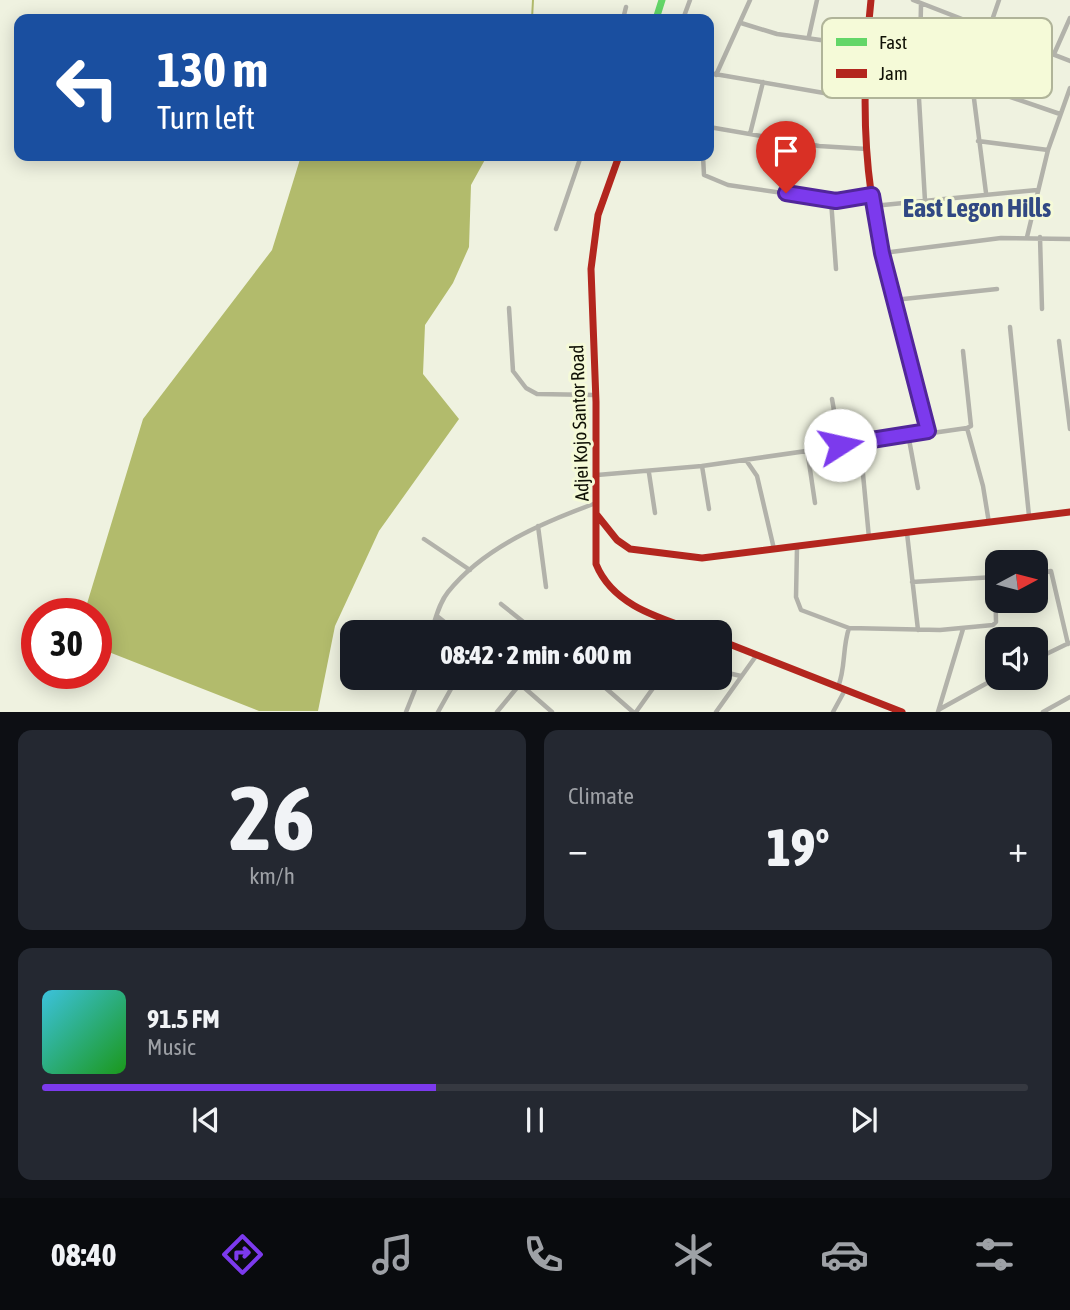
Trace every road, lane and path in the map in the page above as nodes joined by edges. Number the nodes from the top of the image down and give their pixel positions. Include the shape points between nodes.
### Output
1 (750, 0) edge
2 (817, 0) edge
3 (871, 0) edge
4 (913, 0) edge
5 (999, 0) edge
6 (921, 4) junction
7 (626, 7) dead end
8 (624, 14) edge
9 (868, 18) edge
10 (921, 18) edge
11 (959, 18) edge
12 (993, 18) edge
13 (1070, 18) edge
14 (741, 23) junction
15 (809, 36) junction
16 (822, 38) edge
17 (1054, 54) joint
18 (1070, 61) edge
19 (716, 75) joint
20 (763, 82) junction
21 (1070, 88) edge
22 (822, 93) edge
23 (862, 98) edge
24 (922, 98) edge
25 (974, 98) edge
26 (1015, 98) edge
27 (1060, 114) junction
28 (714, 128) edge
29 (750, 134) junction
30 (978, 141) junction
31 (867, 149) junction
32 (1048, 150) junction
33 (579, 161) edge
34 (617, 161) edge
35 (704, 161) edge
36 (1037, 190) junction
37 (986, 193) junction
38 (872, 195) junction
39 (831, 201) junction
40 (925, 201) junction
41 (873, 206) junction
42 (556, 229) dead end
43 (1027, 237) junction
44 (1040, 237) junction
45 (1070, 239) edge
46 (882, 253) junction
47 (836, 269) dead end
48 (996, 289) dead end
49 (894, 300) junction
50 (509, 309) dead end
51 (1042, 309) dead end
52 (1010, 327) dead end
53 (1059, 341) dead end
54 (963, 351) dead end
55 (595, 395) junction
56 (1068, 398) edge
57 (832, 399) dead end
58 (967, 428) junction
59 (1070, 429) edge
60 (928, 431) junction
61 (908, 435) junction
62 (860, 442) junction
63 (840, 445) junction
64 (807, 449) junction
65 (745, 459) junction
66 (702, 466) junction
67 (649, 472) junction
68 (597, 475) junction
69 (918, 488) dead end
70 (597, 502) junction
71 (815, 503) dead end
72 (709, 509) dead end
73 (1070, 512) edge
74 (655, 513) dead end
75 (597, 515) junction
76 (1029, 516) junction
77 (989, 523) junction
78 (538, 526) junction
79 (907, 534) junction
80 (869, 538) junction
81 (424, 539) dead end
82 (797, 547) junction
83 (774, 549) junction
84 (470, 570) junction
85 (1048, 571) edge
86 (985, 578) edge
87 (912, 582) junction
88 (545, 587) dead end
89 (501, 604) dead end
90 (995, 613) edge
91 (437, 615) junction
92 (435, 620) edge
93 (443, 620) edge
94 (521, 620) edge
95 (668, 620) edge
96 (849, 628) junction
97 (963, 629) junction
98 (918, 630) junction
99 (1069, 643) edge
100 (732, 646) edge
101 (1048, 653) edge
102 (756, 656) junction
103 (732, 674) edge
104 (741, 676) junction
105 (985, 684) edge
106 (841, 688) junction
107 (415, 690) edge
108 (450, 690) edge
109 (515, 690) edge
110 (527, 690) edge
111 (609, 690) edge
112 (651, 690) edge
113 (1070, 697) edge
114 (939, 710) edge
115 (900, 711) edge
116 (406, 712) edge
117 (438, 712) edge
118 (497, 712) edge
119 (552, 712) edge
120 (635, 712) edge
121 (716, 712) edge
122 (833, 712) edge
123 (1043, 712) edge

1 - 14 street
2 - 15 street
3 - 9 street
4 - 6 street
5 - 12 street
6 - 10 street
6 - 11 street
7 - 8 street
13 - 17 street
14 - 15 street via 777,34
14 - 19 street
15 - 16 street
17 - 18 street
19 - 20 street
20 - 22 street
20 - 29 street
21 - 27 street
23 - 31 street
24 - 40 street
25 - 30 street
26 - 27 street
27 - 32 street
28 - 29 street
29 - 31 street
30 - 32 street
30 - 37 street
31 - 38 street
32 - 36 street
33 - 42 street
34 - 55 street, Adjei Kojo Santor Road via 602,201 593,246
35 - 39 street via 704,175 712,181
36 - 37 street
36 - 43 street
37 - 40 street
38 - 39 street
38 - 41 street
39 - 47 street
40 - 41 street
41 - 46 street
43 - 44 street
43 - 46 street
44 - 45 street
44 - 51 street
46 - 49 street
48 - 49 street
49 - 60 street
50 - 55 street via 513,371 526,388 537,394
52 - 76 street
53 - 56 street
54 - 58 street via 971,426
55 - 68 street, Adjei Kojo Santor Road
56 - 59 street
57 - 63 street
58 - 60 street
58 - 77 street
60 - 61 street
61 - 62 street
61 - 69 street
62 - 63 street
62 - 80 street
63 - 64 street
64 - 65 street
64 - 71 street
65 - 66 street
65 - 83 street via 757,476
66 - 67 street
66 - 72 street
67 - 68 street
67 - 74 street
68 - 70 street, Adjei Kojo Santor Road
70 - 75 street, Adjei Kojo Santor Road
70 - 78 street
73 - 76 street
75 - 83 street via 617,540 638,552 702,558
75 - 95 street, Adjei Kojo Santor Road via 596,564 607,587
76 - 77 street
77 - 79 street
78 - 84 street
78 - 88 street
79 - 80 street
79 - 87 street
80 - 82 street
81 - 84 street
82 - 83 street
82 - 96 street via 796,597 801,610
84 - 91 street via 449,591
85 - 99 street
86 - 87 street
87 - 98 street
89 - 94 street
90 - 97 street via 995,624
91 - 92 street
91 - 93 street
96 - 98 street
96 - 106 street
97 - 98 street
97 - 114 street
99 - 101 street
100 - 102 street
102 - 104 street
102 - 106 street
103 - 104 street
104 - 121 street
105 - 114 street
106 - 115 street
106 - 122 street
107 - 116 street
108 - 117 street
109 - 118 street
110 - 119 street
111 - 120 street
112 - 120 street
113 - 123 street

